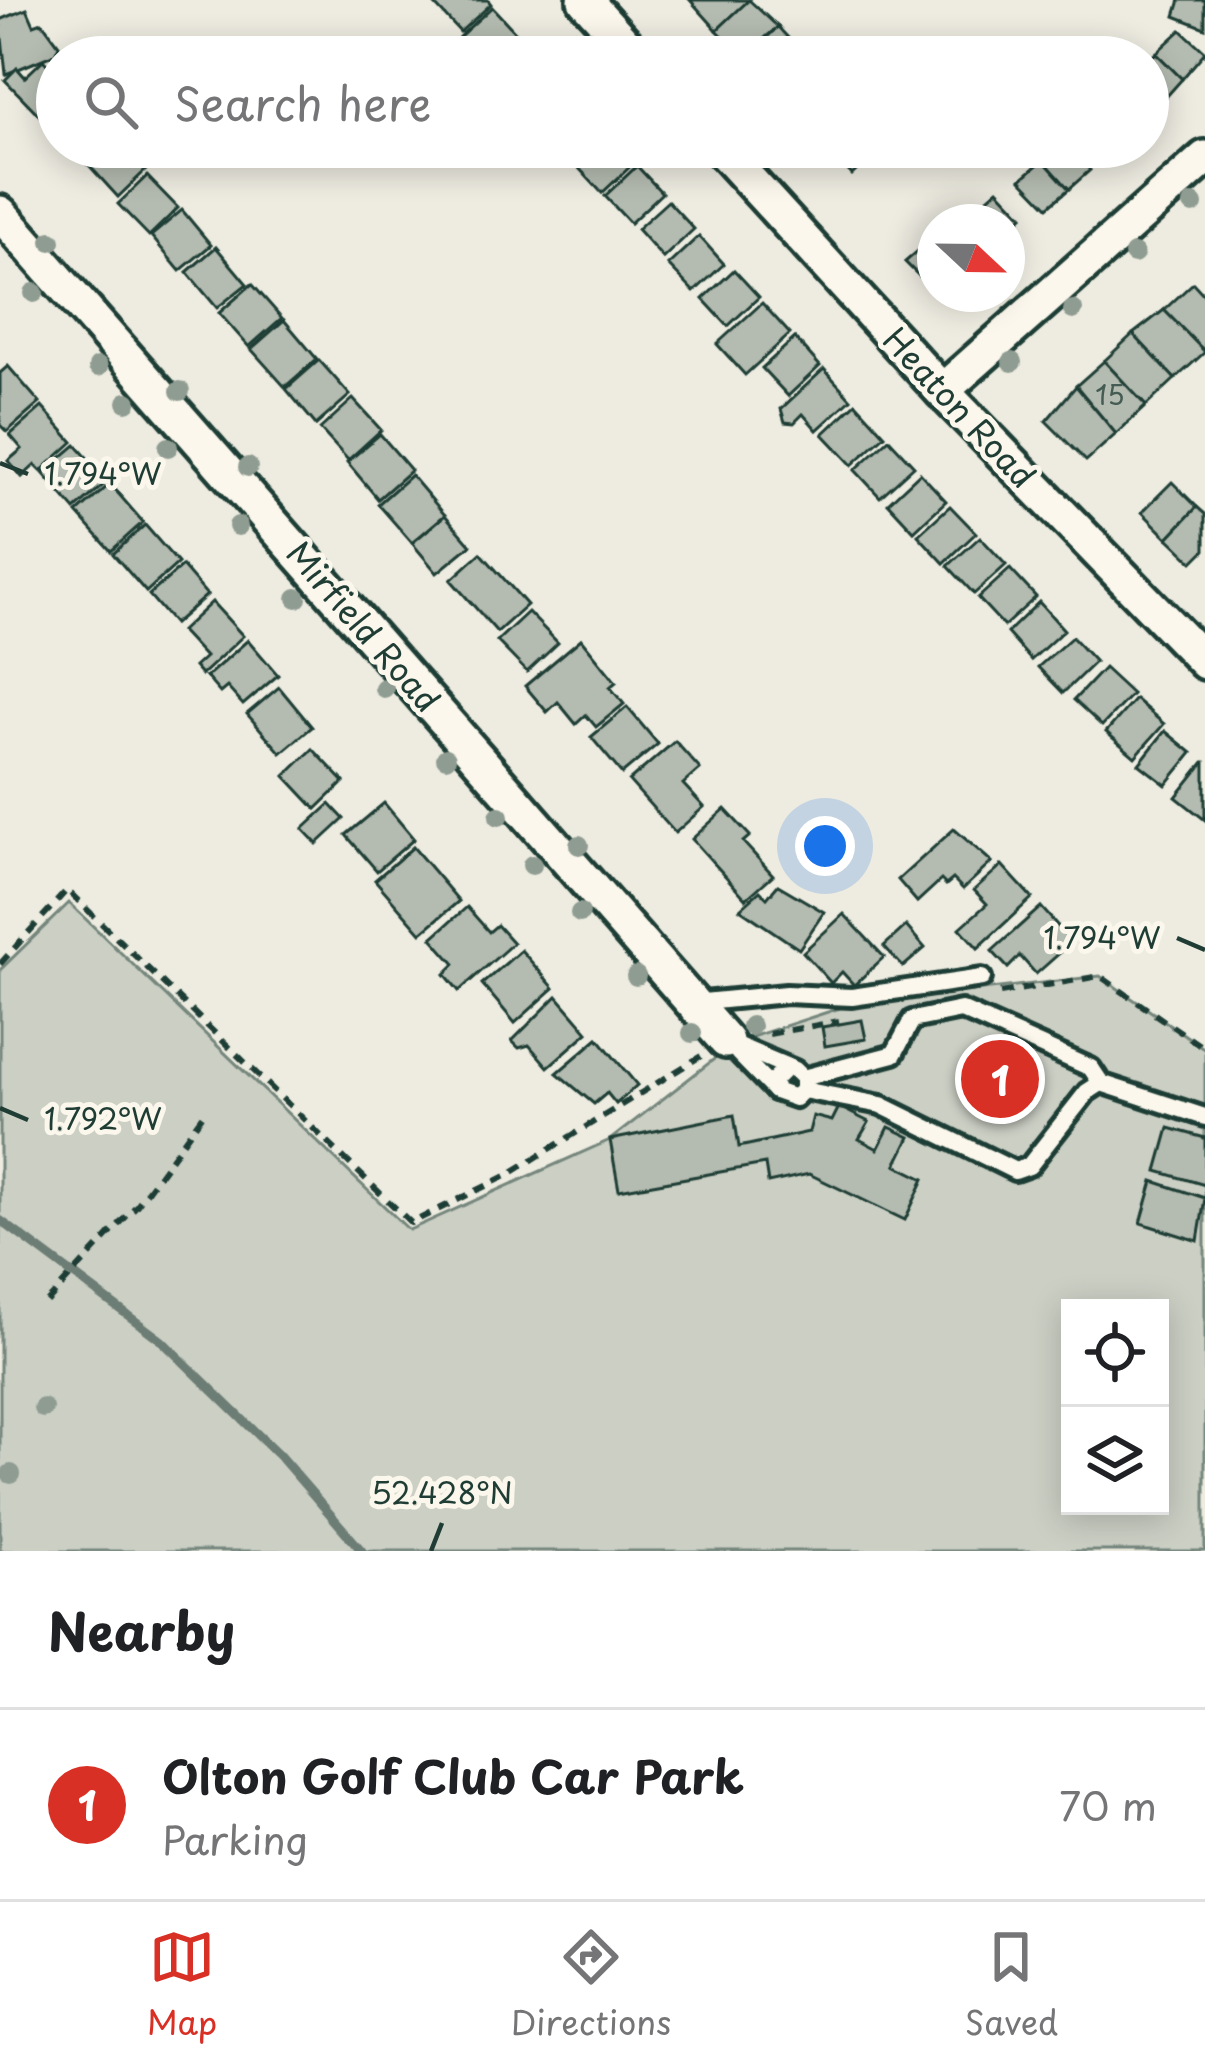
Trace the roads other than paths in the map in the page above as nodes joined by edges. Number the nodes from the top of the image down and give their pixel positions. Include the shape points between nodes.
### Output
1 (585, 0) edge
2 (618, 36) edge
3 (1205, 158) edge
4 (737, 168) edge
5 (0, 213) edge
6 (943, 392) junction
7 (1205, 662) edge
8 (982, 978) dead end
9 (692, 1004) junction
10 (726, 1041) junction
11 (784, 1070) junction
12 (803, 1084) junction
13 (1101, 1084) junction
14 (775, 1091) junction
15 (1205, 1118) edge

1 - 2 street
3 - 6 street
4 - 6 street, Heaton Road
5 - 9 street, Mirfield Road
6 - 7 street, Heaton Road
8 - 9 lane via 852,998 786,994
9 - 10 street, Mirfield Road
10 - 11 lane
10 - 14 lane
11 - 12 lane
11 - 14 lane
12 - 13 lane via 894,1054 912,1020 961,1010 1091,1068
12 - 13 lane via 881,1106 1015,1171 1029,1166
12 - 14 lane via 795,1098
13 - 15 lane

